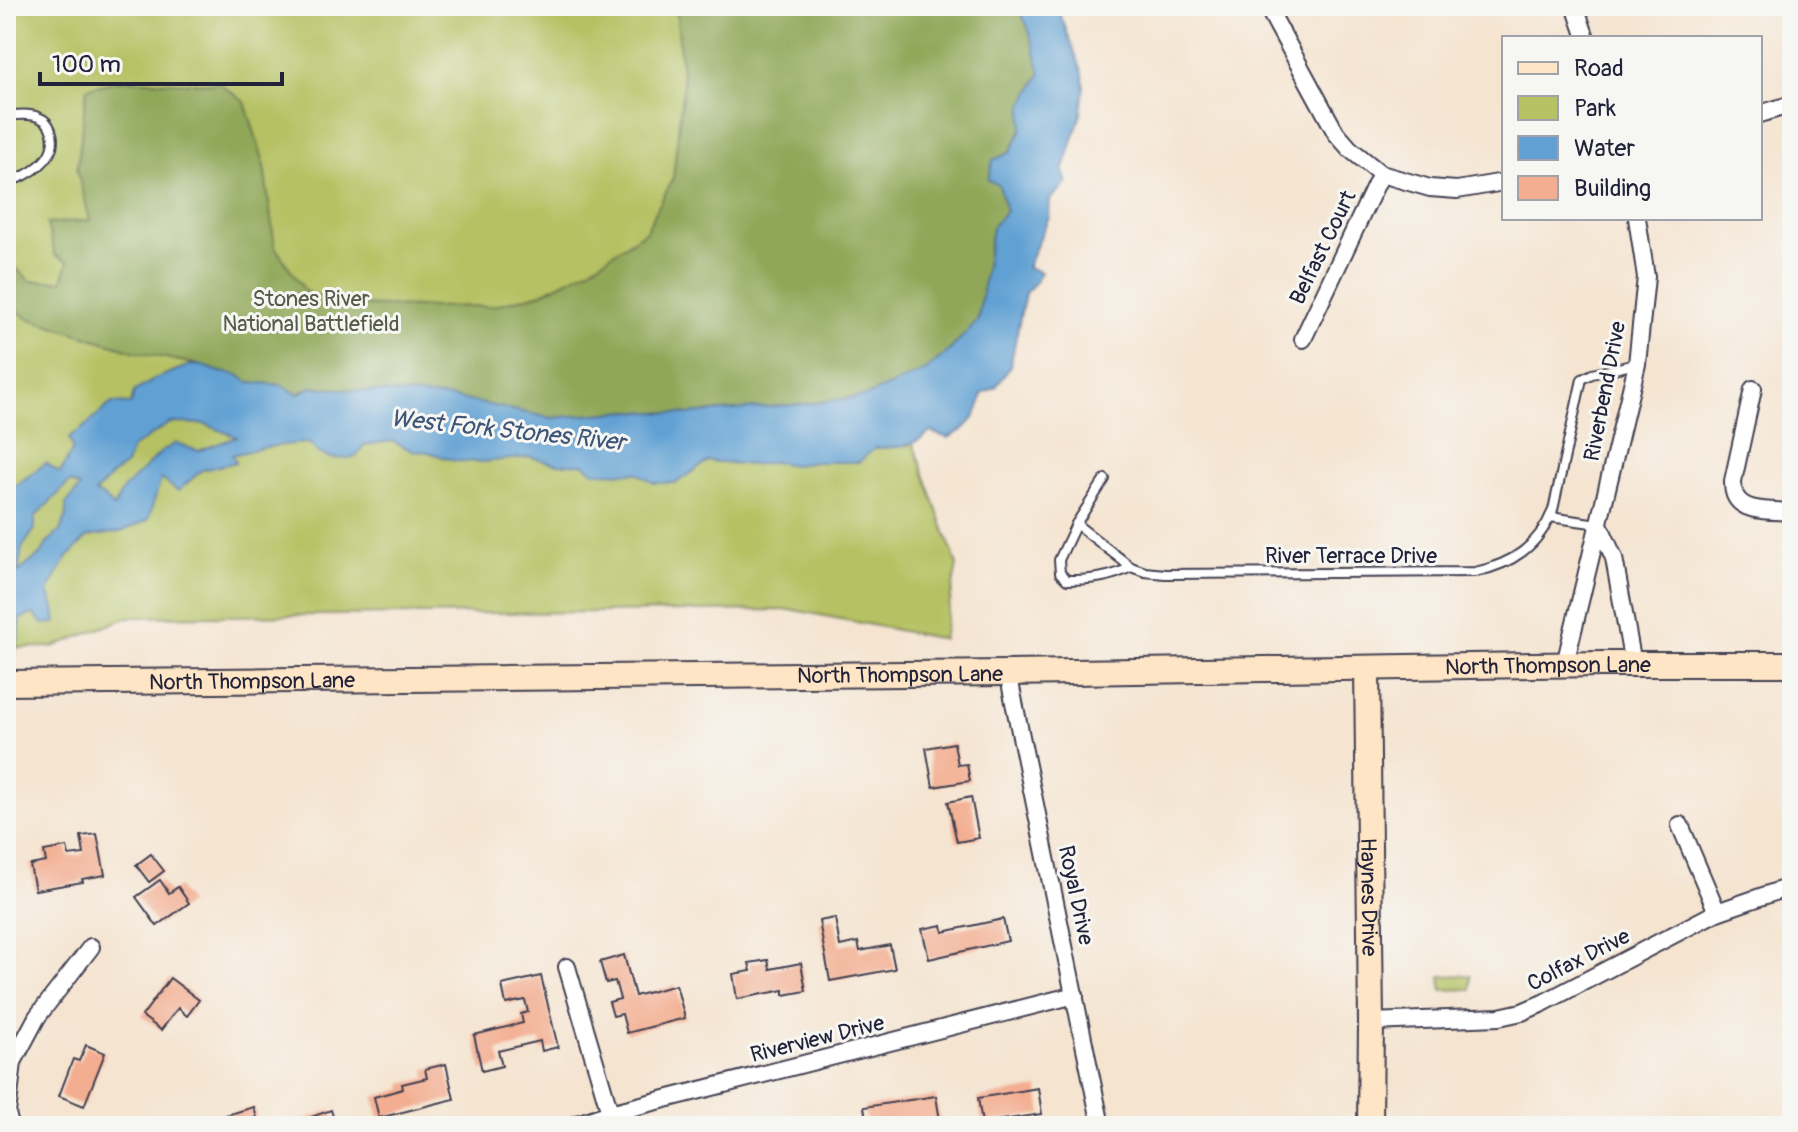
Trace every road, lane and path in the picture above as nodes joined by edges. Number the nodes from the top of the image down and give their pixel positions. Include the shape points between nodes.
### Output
1 (1267, 6) edge
2 (1575, 6) edge
3 (1585, 36) edge
4 (1792, 104) edge
5 (1762, 113) edge
6 (6, 116) edge
7 (1381, 174) junction
8 (6, 182) edge
9 (1502, 182) edge
10 (1637, 220) edge
11 (1303, 339) dead end
12 (1637, 364) junction
13 (1753, 389) dead end
14 (1105, 479) dead end
15 (1792, 512) edge
16 (1550, 517) junction
17 (1076, 524) junction
18 (1599, 524) junction
19 (1131, 567) junction
20 (1565, 664) junction
21 (1633, 664) junction
22 (1792, 664) edge
23 (1367, 669) junction
24 (1008, 673) junction
25 (6, 683) edge
26 (1680, 825) dead end
27 (1792, 886) edge
28 (1717, 912) junction
29 (91, 947) dead end
30 (567, 967) dead end
31 (1075, 995) junction
32 (1371, 1022) junction
33 (612, 1120) edge
34 (10, 1126) edge
35 (571, 1126) edge
36 (1101, 1126) edge
37 (1370, 1126) edge

1 - 7 street via 1336,133
2 - 3 street
4 - 5 street
6 - 8 lane via 37,116 46,121 53,138 43,163 29,175
7 - 9 street via 1457,190
7 - 11 street, Belfast Court
10 - 12 street, Riverbend Drive via 1646,277
12 - 16 lane, River Terrace Drive via 1582,379
12 - 18 street, Riverbend Drive
13 - 15 street via 1733,481 1735,495 1752,508
14 - 17 lane, River Terrace Drive
16 - 18 lane
16 - 19 lane, River Terrace Drive via 1517,556 1475,572 1165,574
17 - 19 lane, River Terrace Drive
17 - 19 lane, River Terrace Drive via 1059,560 1067,580 1094,580
18 - 20 street, Riverbend Drive
18 - 21 street via 1614,558
20 - 21 main road, North Thompson Lane
20 - 23 main road, North Thompson Lane
21 - 22 main road, North Thompson Lane
23 - 24 main road, North Thompson Lane
23 - 32 main road, Haynes Drive
24 - 25 main road, North Thompson Lane
24 - 31 street, Royal Drive
26 - 28 street
27 - 28 street, Colfax Drive
28 - 32 street, Colfax Drive via 1522,1012
29 - 34 street via 37,1017 13,1062
30 - 33 street
31 - 33 street, Riverview Drive
31 - 36 street, Royal Drive
32 - 37 main road, Haynes Drive
33 - 35 street, Riverview Drive

